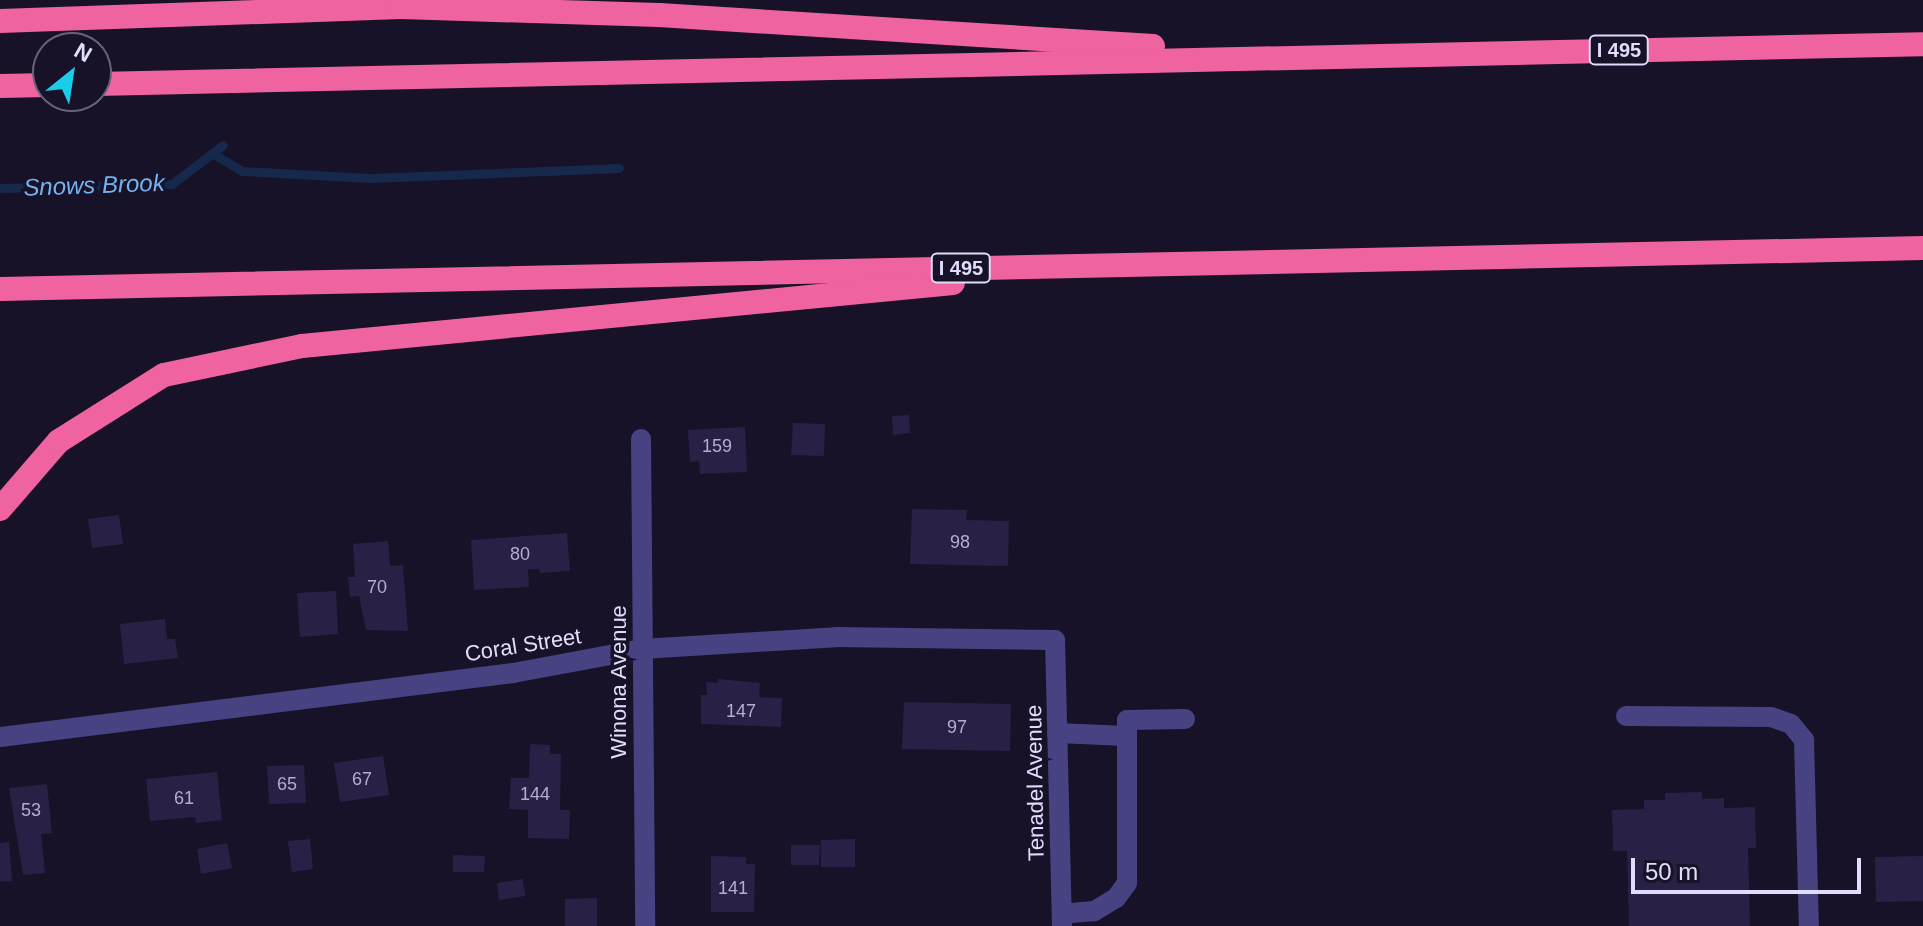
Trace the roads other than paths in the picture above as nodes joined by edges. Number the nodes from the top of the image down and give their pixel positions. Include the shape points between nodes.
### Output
1 (0, 21) edge
2 (1923, 44) edge
3 (1315, 57) junction
4 (112, 84) edge
5 (32, 85) edge
6 (0, 86) edge
7 (1923, 248) edge
8 (1132, 265) junction
9 (0, 289) edge
10 (641, 439) dead end
11 (0, 509) edge
12 (1055, 640) joint
13 (642, 649) junction
14 (1626, 716) dead end
15 (1185, 719) dead end
16 (1057, 733) junction
17 (1127, 736) junction
18 (0, 737) edge
19 (1062, 920) edge
20 (645, 926) edge
21 (1809, 926) edge

1 - 3 highway via 416,8 659,15
2 - 3 highway, I 495
3 - 4 highway, I 495
5 - 6 highway
7 - 8 highway, I 495
8 - 9 highway, I 495
8 - 11 highway via 302,346 164,375 59,441
10 - 13 street, Winona Avenue
12 - 13 street, Coral Street via 836,637
12 - 16 street, Tenadel Avenue
13 - 18 street, Coral Street via 513,673
13 - 20 street, Winona Avenue
14 - 21 street via 1771,717 1791,724 1804,740
15 - 17 street via 1127,720
16 - 17 street
16 - 19 street, Tenadel Avenue
17 - 19 street via 1127,883 1116,898 1094,911

